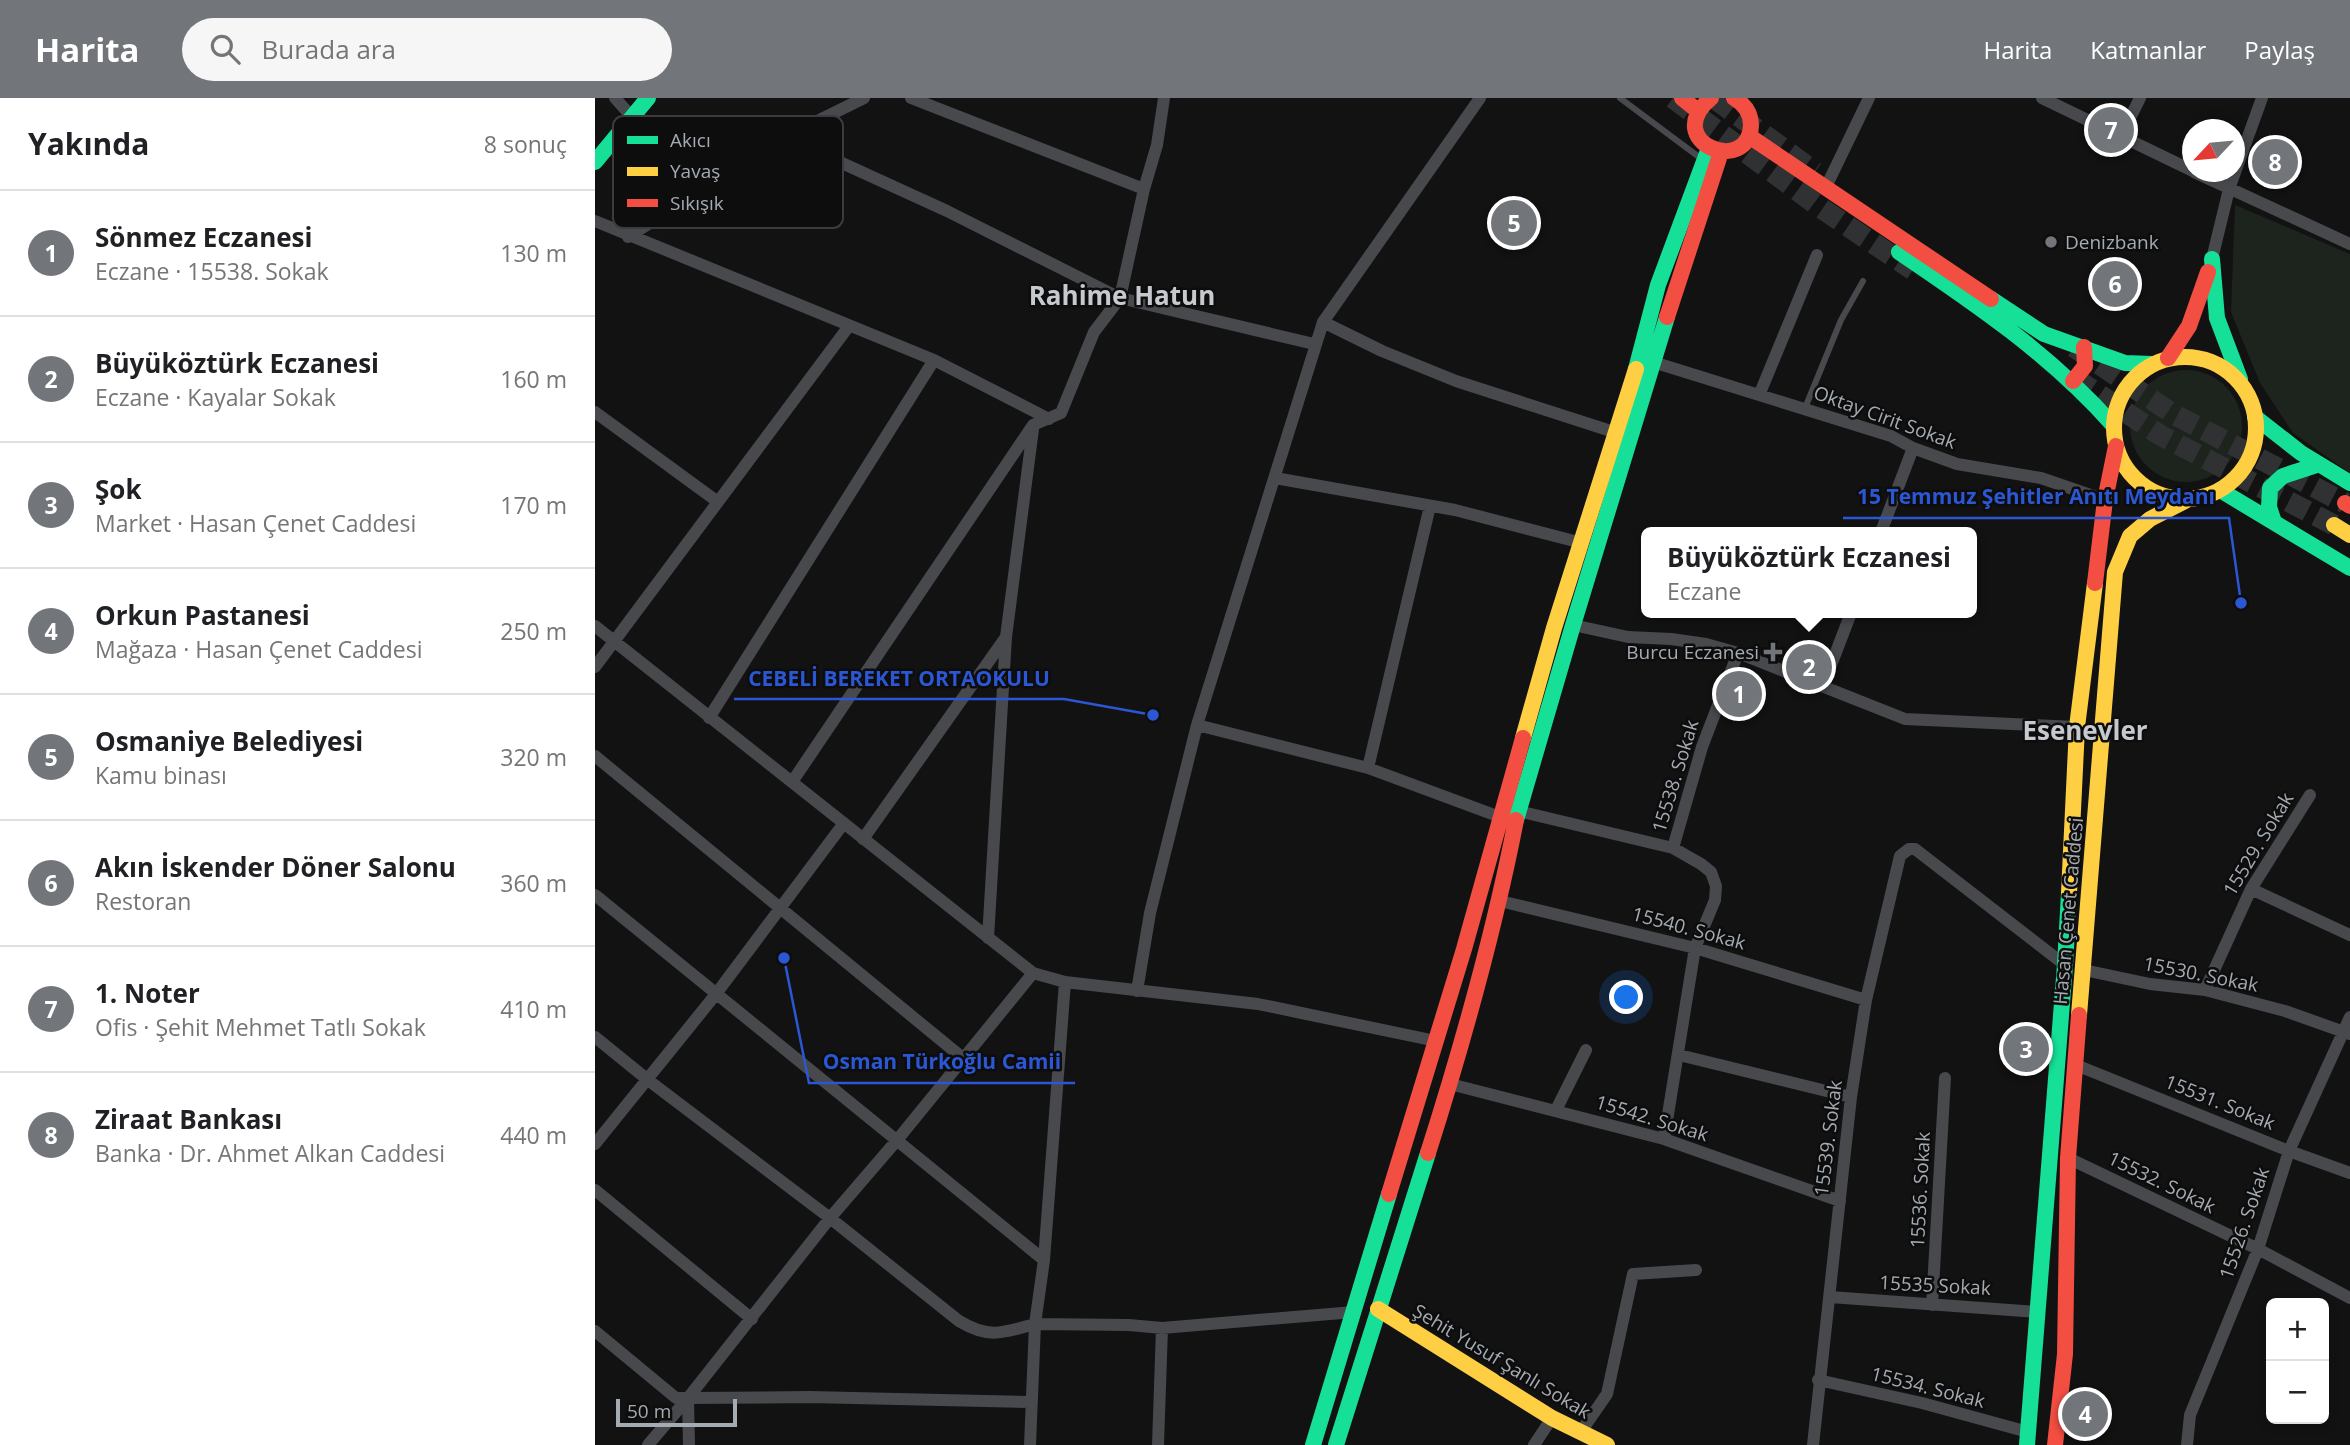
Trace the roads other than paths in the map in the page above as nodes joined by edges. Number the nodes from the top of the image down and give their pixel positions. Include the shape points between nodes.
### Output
1 (615, 98) edge
2 (648, 98) edge
3 (864, 98) edge
4 (911, 98) edge
5 (1164, 98) edge
6 (1480, 98) edge
7 (1620, 98) edge
8 (1682, 98) edge
9 (1869, 98) edge
10 (2042, 98) edge
11 (2140, 98) edge
12 (2262, 98) edge
13 (1739, 99) edge
14 (1705, 102) edge
15 (631, 116) edge
16 (633, 116) edge
17 (828, 116) edge
18 (2121, 136) junction
19 (1746, 140) junction
20 (613, 141) edge
21 (1711, 154) junction
22 (595, 163) edge
23 (843, 163) edge
24 (2182, 166) edge
25 (2215, 182) edge
26 (1144, 189) junction
27 (1825, 189) junction
28 (2229, 189) junction
29 (595, 221) edge
30 (642, 228) edge
31 (628, 237) junction
32 (2350, 244) edge
33 (1817, 254) dead end
34 (2212, 259) junction
35 (1863, 281) dead end
36 (1121, 298) junction
37 (1323, 322) junction
38 (849, 326) junction
39 (1314, 344) junction
40 (2084, 346) junction
41 (2168, 358) junction
42 (934, 360) junction
43 (1653, 362) junction
44 (2153, 364) junction
45 (2073, 381) junction
46 (2244, 388) junction
47 (1761, 393) junction
48 (1805, 408) junction
49 (595, 412) edge
50 (2255, 417) junction
51 (1049, 419) junction
52 (1033, 425) junction
53 (2113, 425) junction
54 (1614, 432) junction
55 (2116, 446) junction
56 (1913, 448) junction
57 (2317, 465) junction
58 (1275, 478) junction
59 (2350, 482) edge
60 (2220, 490) junction
61 (2105, 500) junction
62 (2187, 500) junction
63 (718, 502) junction
64 (1430, 506) junction
65 (2274, 522) junction
66 (2334, 525) tunnel mouth
67 (1883, 527) edge
68 (2350, 535) edge
69 (1581, 543) junction
70 (2350, 568) edge
71 (1849, 618) edge
72 (1573, 625) junction
73 (595, 626) edge
74 (1555, 628) junction
75 (1006, 636) junction
76 (615, 642) junction
77 (1738, 653) junction
78 (595, 667) edge
79 (1823, 686) junction
80 (709, 718) junction
81 (1197, 725) junction
82 (2077, 727) junction
83 (595, 756) edge
84 (1368, 768) junction
85 (792, 782) junction
86 (2310, 795) dead end
87 (1518, 811) junction
88 (1500, 817) junction
89 (844, 823) junction
90 (863, 839) junction
91 (1673, 848) junction
92 (2251, 889) junction
93 (595, 895) edge
94 (1500, 901) junction
95 (780, 909) junction
96 (2350, 935) edge
97 (988, 938) junction
98 (1695, 948) junction
99 (1464, 950) junction
100 (1488, 951) junction
101 (2065, 965) junction
102 (2084, 970) junction
103 (1033, 973) junction
104 (1065, 982) junction
105 (1137, 990) junction
106 (2205, 990) junction
107 (716, 994) junction
108 (1866, 1000) junction
109 (2350, 1017) edge
110 (2346, 1033) edge
111 (595, 1037) edge
112 (1436, 1041) junction
113 (1586, 1050) dead end
114 (1679, 1055) junction
115 (964, 1059) junction
116 (2077, 1065) junction
117 (1945, 1078) dead end
118 (648, 1080) junction
119 (1450, 1084) junction
120 (1851, 1097) junction
121 (1556, 1110) junction
122 (898, 1139) junction
123 (1664, 1139) junction
124 (595, 1144) edge
125 (2289, 1151) junction
126 (2068, 1158) junction
127 (2350, 1173) edge
128 (595, 1190) edge
129 (1840, 1201) junction
130 (831, 1218) junction
131 (2258, 1249) junction
132 (1044, 1260) junction
133 (1696, 1270) dead end
134 (1830, 1297) junction
135 (2350, 1298) edge
136 (1933, 1305) junction
137 (1378, 1310) junction
138 (1354, 1312) junction
139 (2039, 1312) junction
140 (752, 1318) junction
141 (1035, 1324) junction
142 (1162, 1328) junction
143 (595, 1331) edge
144 (1818, 1380) junction
145 (688, 1398) junction
146 (1031, 1402) junction
147 (1552, 1418) junction
148 (1580, 1433) junction
149 (2027, 1439) edge
150 (647, 1445) edge
151 (689, 1445) edge
152 (1030, 1445) edge
153 (1158, 1445) edge
154 (1313, 1445) edge
155 (1336, 1445) edge
156 (1534, 1445) edge
157 (1607, 1445) edge
158 (1812, 1445) edge
159 (2055, 1445) edge
160 (2187, 1445) edge

1 - 15 street
2 - 16 main road
3 - 17 street
4 - 26 street
5 - 26 street
6 - 37 street
7 - 21 lane
8 - 14 main road
9 - 27 street
10 - 18 street
11 - 18 street
12 - 28 street
13 - 19 main road via 1750,116
14 - 21 main road via 1695,128
18 - 24 street
19 - 21 main road via 1735,149
19 - 27 main road
19 - 45 main road via 2036,348
20 - 22 main road
21 - 43 main road
21 - 54 main road via 1658,285
23 - 36 street
25 - 28 street
26 - 36 street
27 - 40 main road via 2044,334
28 - 32 street
28 - 34 street
29 - 31 street
30 - 31 street
31 - 38 street
33 - 47 street
34 - 41 main road via 2189,326
34 - 46 main road via 2217,318
35 - 48 lane via 1841,320
36 - 39 street
36 - 51 street via 1094,332 1061,413
37 - 39 street
37 - 54 street via 1456,381
38 - 42 street
38 - 63 street
39 - 58 street
40 - 44 main road via 2125,363
40 - 45 main road via 2085,368
41 - 44 main road
41 - 46 main road via 2207,360
42 - 51 street
42 - 80 street
43 - 47 street, Oktay Cirit Sokak
43 - 72 main road
44 - 53 main road via 2124,390
45 - 53 main road
46 - 50 main road
47 - 48 street, Oktay Cirit Sokak
48 - 56 street, Oktay Cirit Sokak via 1891,436
49 - 63 street
50 - 57 main road
50 - 60 main road via 2248,461
51 - 52 street
52 - 75 street
52 - 85 street
53 - 55 main road
54 - 69 main road
55 - 61 main road
55 - 62 main road via 2124,466 2145,487
56 - 61 street, Oktay Cirit Sokak via 1957,464 2041,478
56 - 67 street
57 - 59 main road
57 - 65 main road via 2273,483 2267,495
58 - 64 street
58 - 81 street
60 - 62 main road
60 - 65 main road
61 - 82 main road
62 - 102 main road, Hasan Çenet Caddesi via 2150,519 2130,536 2115,572
63 - 76 street
64 - 69 street
64 - 84 street
65 - 70 main road
66 - 68 main road
69 - 74 main road
71 - 79 street
72 - 74 main road
72 - 77 street via 1628,637 1706,643
72 - 87 main road
73 - 76 street
74 - 88 main road
75 - 90 street
75 - 97 street
76 - 78 street
76 - 80 street
77 - 79 street
77 - 91 street, 15538. Sokak via 1702,747
79 - 82 street via 1905,719
80 - 85 street
81 - 84 street
81 - 105 street via 1150,913
82 - 101 main road
83 - 95 street
84 - 88 street
85 - 89 street
86 - 92 street, 15529. Sokak
87 - 88 main road
87 - 91 street
87 - 94 main road
88 - 99 main road
89 - 90 street
89 - 95 street
90 - 97 street
91 - 98 street, 15538. Sokak via 1711,872 1716,886 1715,900
92 - 96 street
92 - 106 street, 15529. Sokak
93 - 107 street
94 - 98 street, 15540. Sokak
94 - 100 main road
95 - 107 street
95 - 115 street
97 - 103 street
98 - 108 street, 15540. Sokak
98 - 114 street, 15538. Sokak
99 - 100 main road
99 - 112 main road
100 - 119 main road
101 - 102 main road
101 - 108 street, 15539. Sokak via 1915,849 1904,851 1897,862
101 - 139 main road
102 - 106 street, 15530. Sokak
102 - 116 main road, Hasan Çenet Caddesi
103 - 104 street
103 - 115 street
104 - 105 street
104 - 132 street
105 - 112 street via 1258,1004
106 - 110 street, 15530. Sokak via 2285,1010
107 - 118 street
107 - 122 street
108 - 120 street, 15539. Sokak
109 - 110 street, 15526. Sokak
110 - 125 street, 15526. Sokak
111 - 118 street
112 - 138 main road
113 - 121 street
114 - 120 street
114 - 123 street, 15538. Sokak
115 - 122 street
116 - 125 street, 15531. Sokak
116 - 126 main road, Hasan Çenet Caddesi
117 - 136 street, 15536. Sokak
118 - 124 street
118 - 130 street
119 - 121 street, 15542. Sokak
119 - 137 main road
120 - 129 street, 15539. Sokak
121 - 123 street, 15542. Sokak
122 - 130 street
122 - 132 street
123 - 129 street, 15542. Sokak
125 - 127 street, 15531. Sokak
125 - 131 street, 15526. Sokak
126 - 131 street, 15532. Sokak
126 - 159 main road, Hasan Çenet Caddesi via 2065,1354
128 - 140 street
129 - 134 street, 15539. Sokak
130 - 140 street
130 - 141 street via 976,1331 999,1335
131 - 135 street, 15532. Sokak
131 - 160 street, 15526. Sokak via 2190,1415
132 - 141 street
133 - 148 street via 1633,1274 1607,1394
134 - 136 street, 15535 Sokak
134 - 144 street, 15539. Sokak
136 - 139 street, 15535 Sokak
137 - 147 main road, Şehit Yusuf Şanlı Sokak
137 - 155 main road
138 - 142 street
138 - 154 main road
139 - 149 main road
140 - 145 street
141 - 142 street
141 - 146 street
142 - 153 street
143 - 145 street via 676,1398
144 - 149 street, 15534. Sokak via 1922,1404
144 - 158 street, 15539. Sokak
145 - 146 street
145 - 150 street
145 - 151 street
146 - 152 street
147 - 148 main road, Şehit Yusuf Şanlı Sokak
147 - 156 street
148 - 157 main road, Şehit Yusuf Şanlı Sokak

